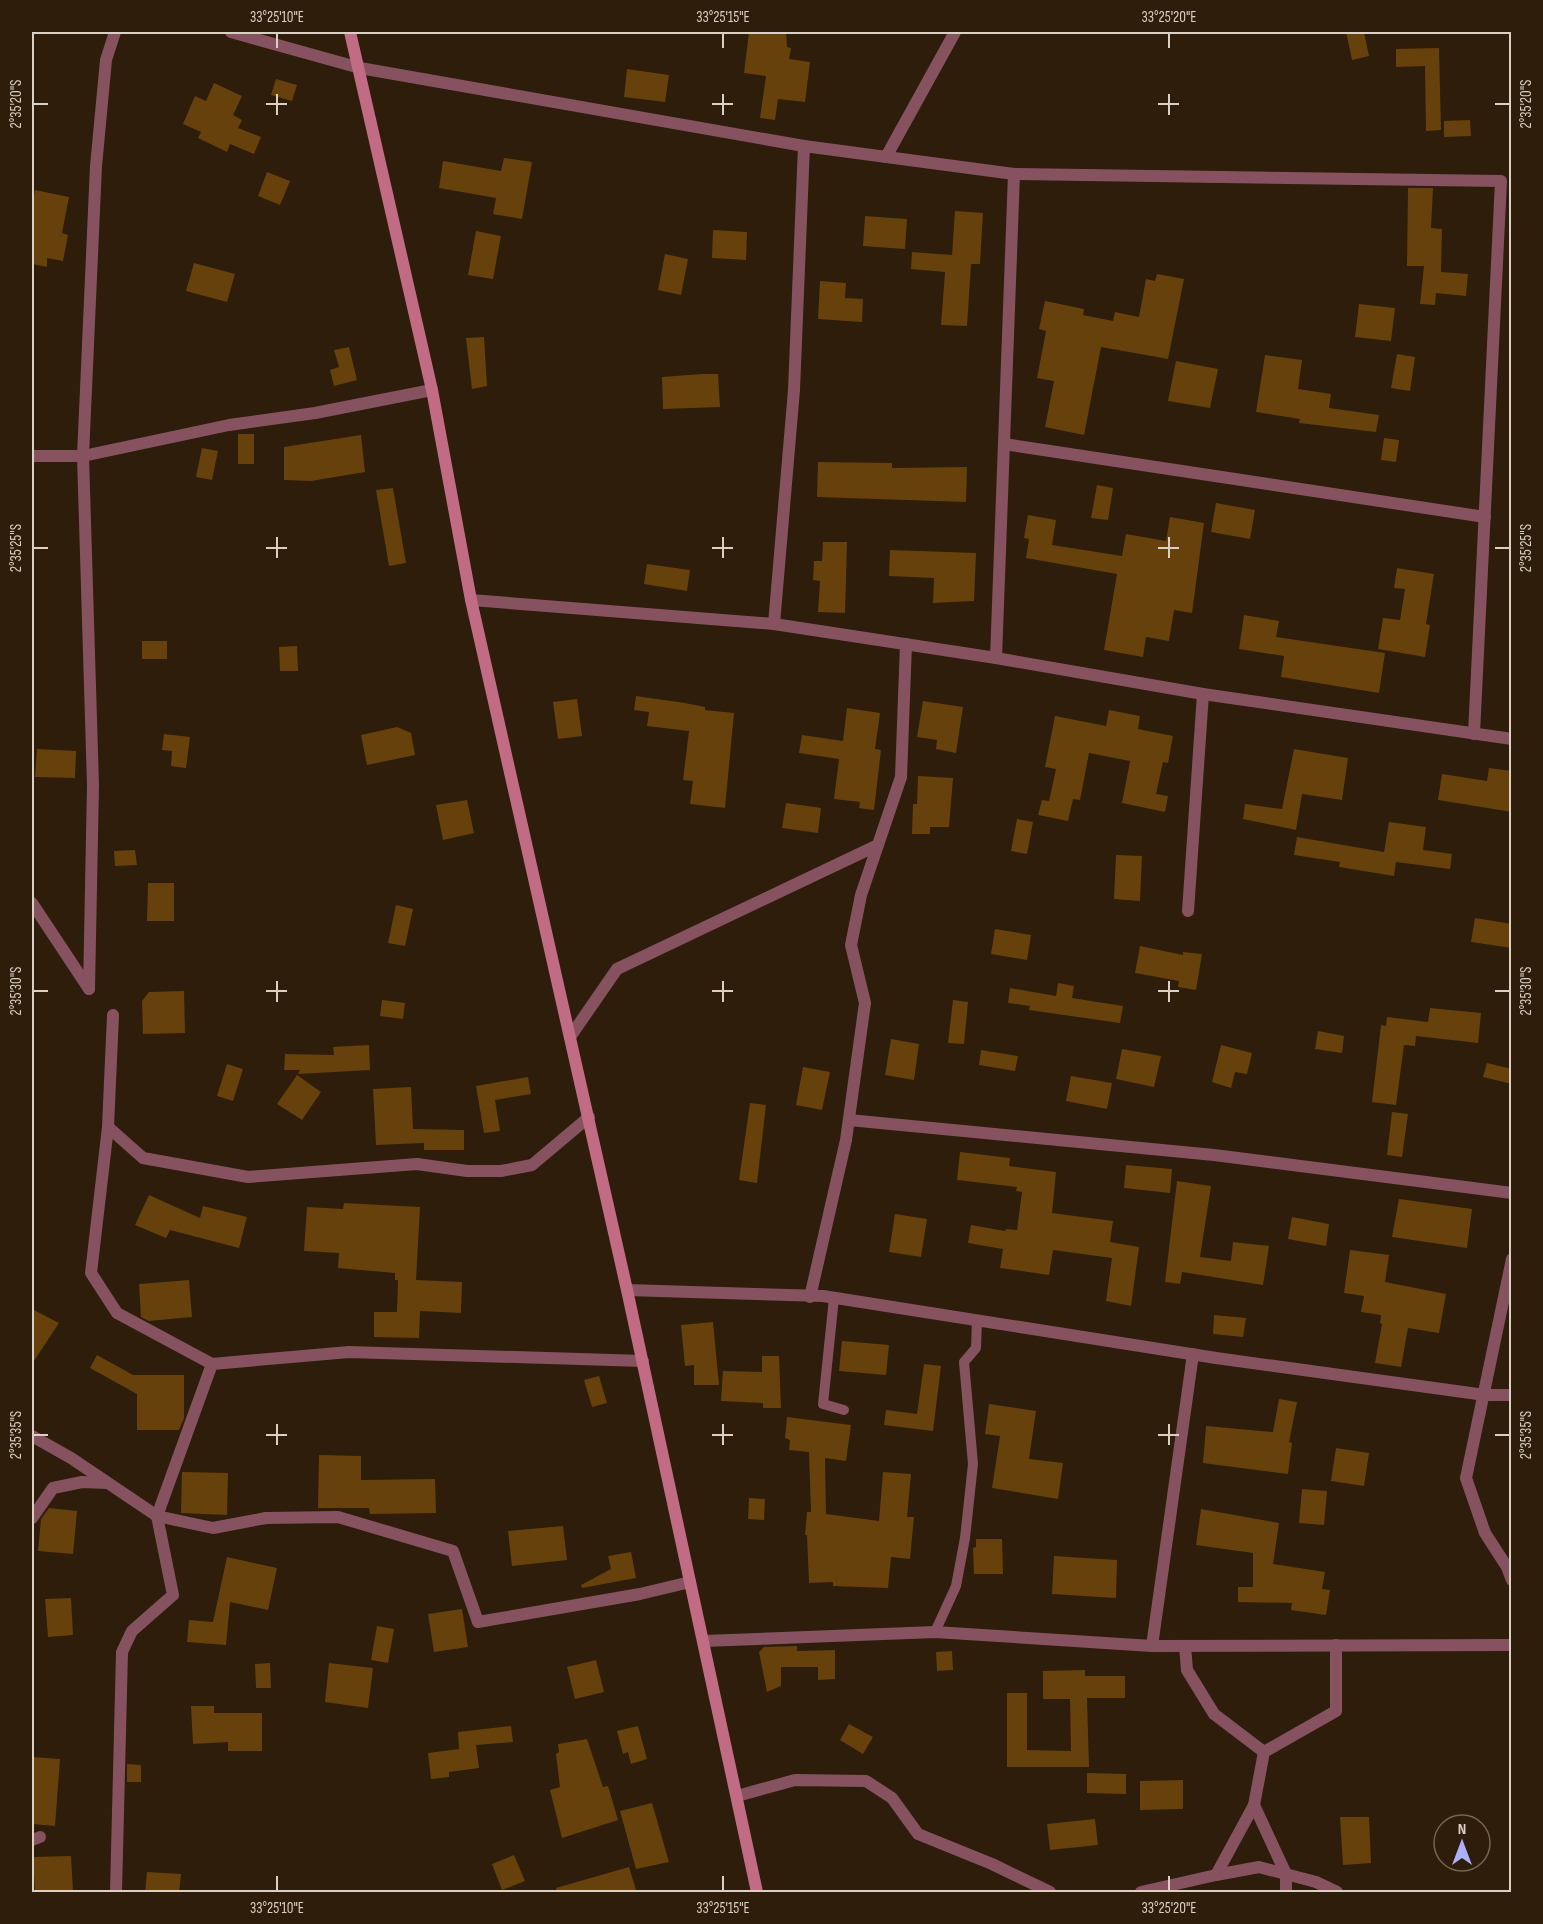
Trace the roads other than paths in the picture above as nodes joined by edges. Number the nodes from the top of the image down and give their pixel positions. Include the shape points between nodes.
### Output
1 (115, 32) edge
2 (231, 32) edge
3 (350, 32) edge
4 (955, 32) edge
5 (360, 68) junction
6 (804, 146) junction
7 (886, 157) junction
8 (1014, 174) junction
9 (432, 390) junction
10 (1004, 444) junction
11 (32, 456) edge
12 (83, 456) junction
13 (1485, 517) junction
14 (471, 600) junction
15 (774, 624) junction
16 (906, 644) junction
17 (996, 658) junction
18 (1203, 694) junction
19 (1474, 734) junction
20 (1512, 739) edge
21 (878, 845) junction
22 (32, 903) edge
23 (1188, 911) dead end
24 (113, 1015) dead end
25 (570, 1037) junction
26 (589, 1117) junction
27 (849, 1119) junction
28 (108, 1126) junction
29 (1512, 1193) edge
30 (1512, 1259) edge
31 (627, 1290) junction
32 (810, 1297) junction
33 (834, 1298) junction
34 (977, 1320) junction
35 (1193, 1354) junction
36 (643, 1361) junction
37 (212, 1364) junction
38 (1485, 1395) junction
39 (1512, 1395) edge
40 (844, 1410) dead end
41 (32, 1436) edge
42 (107, 1483) junction
43 (157, 1516) junction
44 (32, 1518) edge
45 (1512, 1580) edge
46 (690, 1582) junction
47 (935, 1632) junction
48 (703, 1641) junction
49 (1336, 1645) junction
50 (1512, 1645) edge
51 (1152, 1646) junction
52 (1185, 1646) junction
53 (1264, 1752) junction
54 (737, 1796) junction
55 (1254, 1805) junction
56 (1286, 1874) junction
57 (1216, 1875) junction
58 (116, 1893) edge
59 (758, 1893) edge
60 (1050, 1893) edge
61 (1141, 1893) edge
62 (1286, 1893) edge
63 (1337, 1893) edge

1 - 12 street via 106,60 96,166
2 - 5 street
3 - 5 main road
4 - 7 street
5 - 6 street
5 - 9 main road
6 - 7 street
6 - 15 street via 794,390
7 - 8 street
8 - 10 street
8 - 13 street via 1501,181
9 - 12 street via 230,425
9 - 14 main road
10 - 13 street
10 - 17 street
11 - 12 street
12 - 22 street via 93,785 89,989
13 - 19 street
14 - 15 street
14 - 25 main road
15 - 16 street
16 - 17 street
16 - 21 street via 901,777
17 - 18 street
18 - 19 street
18 - 23 street
19 - 20 street
21 - 25 street via 617,969
21 - 27 street via 861,895 851,945 865,1003
24 - 28 street
25 - 26 main road
26 - 28 street via 532,1165 501,1171 417,1164 248,1177 143,1158
26 - 31 main road
27 - 29 street via 1214,1155
27 - 32 street
28 - 37 street via 91,1274 117,1313
30 - 38 street
31 - 32 street
31 - 36 main road
32 - 33 street
33 - 34 street
33 - 40 lane via 823,1404
34 - 35 street
34 - 47 lane via 976,1348 964,1362 973,1464 965,1538 956,1586
35 - 38 street
35 - 51 street
36 - 37 street via 349,1352
36 - 46 main road
37 - 43 street
38 - 39 street
38 - 45 street via 1466,1478 1485,1533
41 - 42 street
42 - 43 street
42 - 44 street via 82,1482 53,1488
43 - 46 street via 213,1528 266,1518 338,1517 453,1551 478,1622
43 - 58 street via 173,1595 132,1631 122,1652
46 - 48 main road
47 - 48 street
47 - 51 street
48 - 54 main road
49 - 50 street
49 - 52 street
49 - 53 street via 1336,1711
51 - 52 street
52 - 53 street via 1186,1670 1214,1714
53 - 55 street
54 - 59 main road
54 - 60 street via 795,1780 866,1781 892,1798 918,1834
55 - 56 street
55 - 57 street
56 - 57 street via 1259,1867
56 - 62 street
56 - 63 street
57 - 61 street

